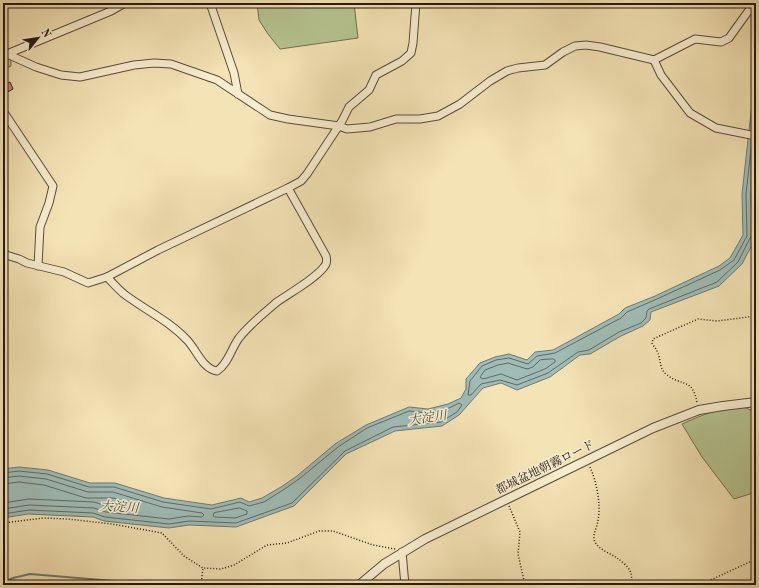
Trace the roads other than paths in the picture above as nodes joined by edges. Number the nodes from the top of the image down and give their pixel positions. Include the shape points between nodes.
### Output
1 (125, 3) edge
2 (210, 3) edge
3 (416, 3) edge
4 (756, 3) edge
5 (5, 53) edge
6 (654, 60) junction
7 (238, 94) junction
8 (3, 111) edge
9 (339, 126) junction
10 (756, 136) edge
11 (288, 188) junction
12 (3, 254) edge
13 (38, 266) junction
14 (107, 277) junction
15 (756, 402) edge
16 (402, 552) junction
17 (358, 585) edge
18 (405, 585) edge

1 - 5 street
2 - 7 street via 234,73
3 - 9 street via 411,53 376,75 368,90 349,107
4 - 6 street via 729,38 721,42 695,39
5 - 7 street via 61,76 80,77 134,65 171,64 217,80
6 - 9 street via 600,47 575,46 545,65 507,71 438,116 396,119 363,128 347,129
6 - 10 street via 661,75 690,113 716,128
7 - 9 street via 270,115
8 - 13 street via 54,186 40,227
9 - 11 street via 307,174 301,181
11 - 14 street
11 - 14 street via 327,262 252,324 239,338 222,368 217,371 207,366 188,341 172,326 123,294
12 - 13 street
13 - 14 street via 64,272 88,283
15 - 16 street, 都城盆地朝霧ロード via 699,410 653,428 425,538
16 - 17 street, 都城盆地朝霧ロード
16 - 18 street

